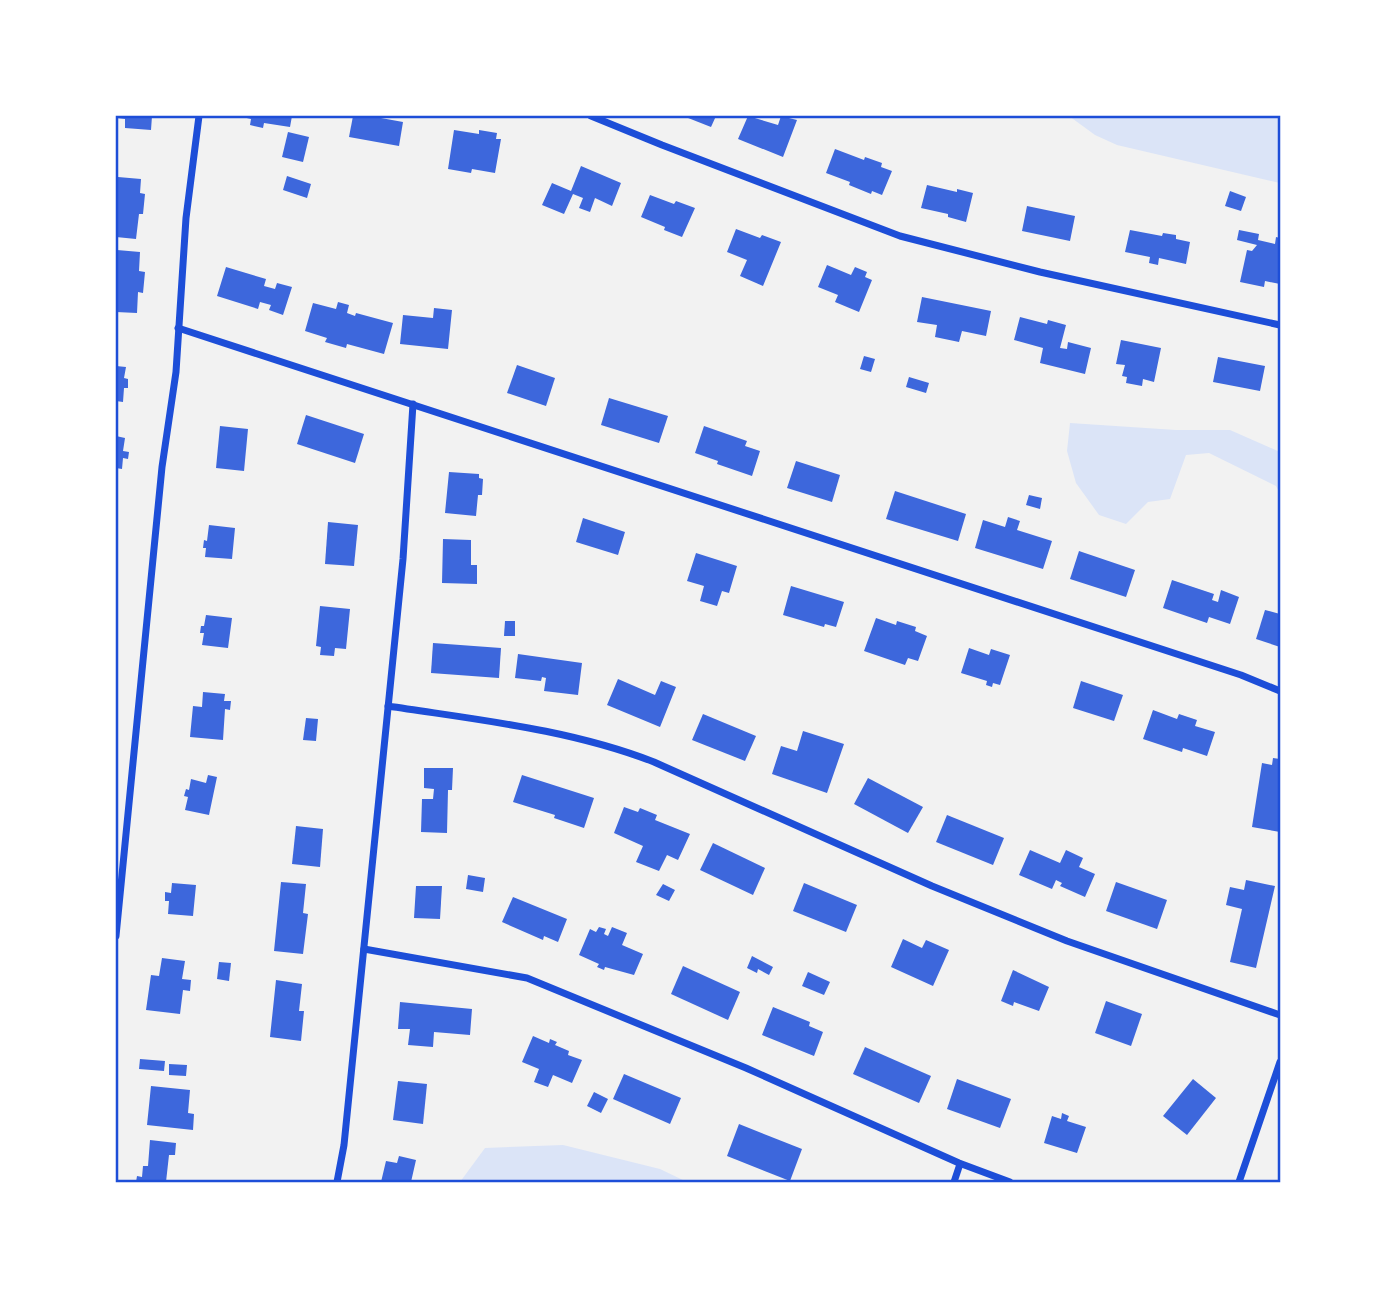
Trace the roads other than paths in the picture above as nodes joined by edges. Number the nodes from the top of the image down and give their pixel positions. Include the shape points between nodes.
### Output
1 (199, 116) edge
2 (591, 116) edge
3 (1280, 325) edge
4 (178, 328) junction
5 (412, 404) junction
6 (1280, 691) edge
7 (388, 706) junction
8 (116, 936) edge
9 (363, 948) junction
10 (1280, 1015) edge
11 (1280, 1062) edge
12 (960, 1164) junction
13 (337, 1182) edge
14 (954, 1182) edge
15 (1010, 1182) edge
16 (1239, 1182) edge

1 - 4 street
2 - 3 street via 900,236
4 - 5 street
4 - 8 street
5 - 6 street
5 - 7 street
7 - 9 street
7 - 10 street via 542,729 612,746 1067,941
9 - 12 street via 527,978 746,1068
9 - 13 street via 345,1145
11 - 16 street
12 - 14 street
12 - 15 street

